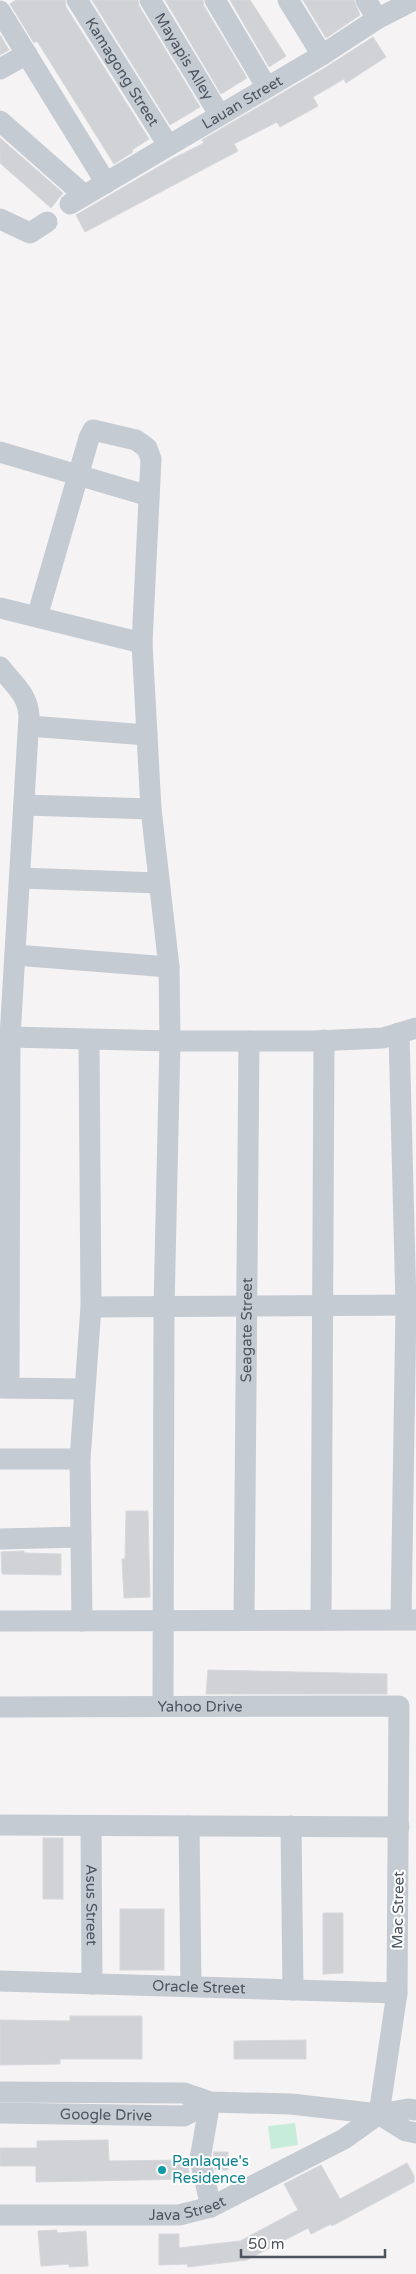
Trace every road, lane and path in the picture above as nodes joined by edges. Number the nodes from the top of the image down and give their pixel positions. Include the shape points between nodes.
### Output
1 (77, 0) edge
2 (150, 0) edge
3 (215, 0) edge
4 (288, 0) edge
5 (366, 0) edge
6 (414, 0) edge
7 (0, 12) edge
8 (377, 19) junction
9 (27, 54) junction
10 (322, 55) junction
11 (0, 69) edge
12 (266, 86) junction
13 (219, 114) junction
14 (0, 121) edge
15 (168, 145) junction
16 (106, 183) junction
17 (0, 219) edge
18 (47, 222) dead end
19 (1, 457) edge
20 (78, 475) junction
21 (149, 496) junction
22 (0, 608) edge
23 (36, 617) junction
24 (142, 643) junction
25 (0, 667) edge
26 (29, 726) junction
27 (147, 735) junction
28 (24, 805) junction
29 (151, 809) junction
30 (20, 878) junction
31 (159, 883) junction
32 (15, 955) junction
33 (169, 968) junction
34 (408, 1031) edge
35 (10, 1037) junction
36 (89, 1040) junction
37 (324, 1040) junction
38 (170, 1041) junction
39 (249, 1041) junction
40 (5, 1059) edge
41 (5, 1233) edge
42 (411, 1305) edge
43 (322, 1306) junction
44 (91, 1307) junction
45 (246, 1307) junction
46 (164, 1308) junction
47 (4, 1309) edge
48 (4, 1388) edge
49 (84, 1389) junction
50 (0, 1459) edge
51 (80, 1459) junction
52 (81, 1538) junction
53 (0, 1539) edge
54 (163, 1620) junction
55 (244, 1620) junction
56 (321, 1620) junction
57 (408, 1620) edge
58 (0, 1621) edge
59 (82, 1621) junction
60 (163, 1706) junction
61 (399, 1706) joint
62 (0, 1707) edge
63 (0, 1825) edge
64 (91, 1826) junction
65 (190, 1826) junction
66 (291, 1826) junction
67 (398, 1827) junction
68 (0, 1981) edge
69 (92, 1984) junction
70 (191, 1986) junction
71 (293, 1990) junction
72 (397, 1992) junction
73 (0, 2092) edge
74 (210, 2102) junction
75 (416, 2110) edge
76 (0, 2113) edge
77 (379, 2114) junction
78 (416, 2133) edge
79 (210, 2206) junction
80 (0, 2215) edge

1 - 15 street, Kamagong Street
2 - 13 street, Mayapis Alley
3 - 12 street
4 - 10 street
5 - 8 street
6 - 8 street, Lauan Street
7 - 9 street
8 - 10 street, Lauan Street
9 - 11 street
9 - 16 street
10 - 12 street, Lauan Street
12 - 13 street, Lauan Street
13 - 15 street, Lauan Street
14 - 16 street, Lauan Street via 77,199
15 - 16 street, Lauan Street
17 - 18 street via 30,233
19 - 20 street
20 - 21 street
20 - 21 street via 93,430 136,440 147,448 151,459
20 - 23 street
21 - 24 street
22 - 23 street
23 - 24 street
24 - 27 street
25 - 26 street via 28,704
26 - 27 street
26 - 28 street
27 - 29 street
28 - 29 street
28 - 30 street
29 - 31 street
30 - 31 street
30 - 32 street
31 - 33 street
32 - 33 street
32 - 35 street
33 - 38 street
34 - 37 street via 383,1038
34 - 42 street
35 - 36 street
35 - 40 street
36 - 38 street
36 - 44 street
37 - 39 street
37 - 43 street
38 - 39 street
38 - 46 street
39 - 45 street, Seagate Street
40 - 41 street
41 - 47 street
42 - 43 street
42 - 57 street
43 - 45 street
43 - 56 street
44 - 46 street
44 - 49 street
45 - 46 street
45 - 55 street, Seagate Street
46 - 54 street
47 - 48 street
48 - 49 street
49 - 51 street
50 - 51 street
51 - 52 street
52 - 53 street
52 - 59 street
54 - 55 street
54 - 59 street
54 - 60 street
55 - 56 street
56 - 57 street
58 - 59 street
60 - 61 street, Yahoo Drive
60 - 62 street, Yahoo Drive
61 - 67 street, Mac Street
63 - 64 street
64 - 65 street
64 - 69 street, Asus Street
65 - 66 street
65 - 70 street
66 - 67 street
66 - 71 street
67 - 72 street, Mac Street
68 - 69 street, Oracle Street
69 - 70 street, Oracle Street
70 - 71 street, Oracle Street
71 - 72 street, Oracle Street
72 - 77 street, Mac Street
73 - 74 street, Google Drive via 184,2093
74 - 76 street, Google Drive via 184,2116
74 - 77 street, Google Drive via 291,2104
74 - 79 street via 200,2158
75 - 77 street
77 - 78 street via 406,2131
77 - 79 street, Java Street via 344,2139
79 - 80 street, Java Street via 179,2215

